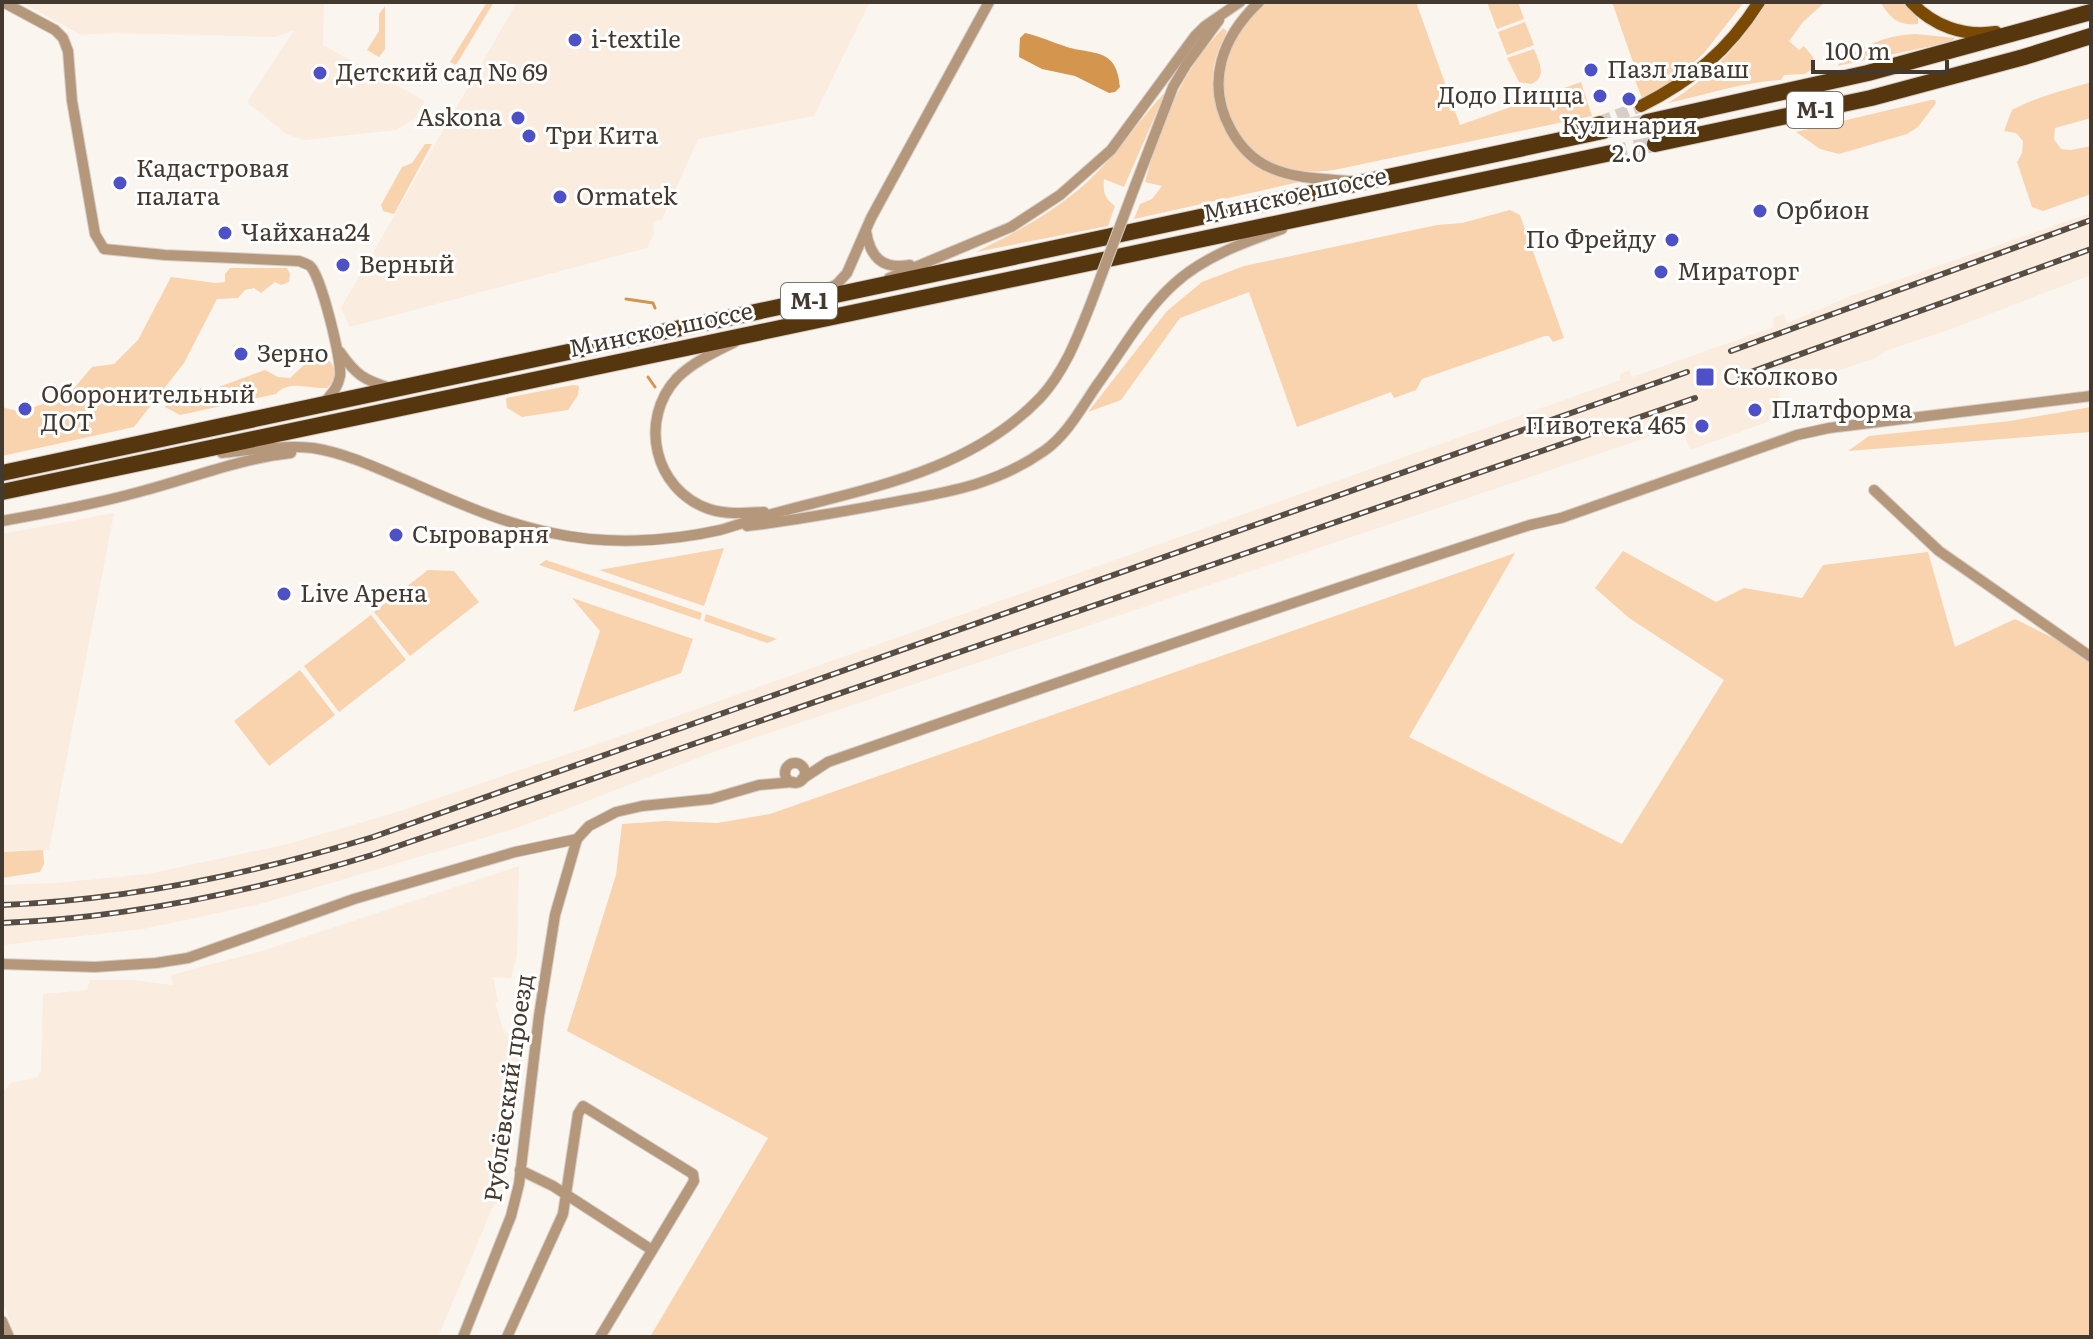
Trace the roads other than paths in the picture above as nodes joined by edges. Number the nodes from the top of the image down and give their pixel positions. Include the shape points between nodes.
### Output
1 (3, 2) edge
2 (989, 2) edge
3 (1240, 2) edge
4 (1259, 2) edge
5 (1759, 2) edge
6 (1911, 2) edge
7 (1225, 12) junction
8 (2091, 12) edge
9 (2074, 18) junction
10 (2089, 37) edge
11 (1644, 114) joint
12 (1602, 127) tunnel mouth
13 (1655, 144) tunnel mouth
14 (1611, 153) tunnel mouth
15 (1369, 181) junction
16 (1329, 212) junction
17 (866, 231) junction
18 (920, 264) junction
19 (861, 290) junction
20 (800, 303) junction
21 (749, 335) junction
22 (337, 347) junction
23 (395, 390) junction
24 (2091, 396) edge
25 (322, 405) junction
26 (176, 457) junction
27 (353, 460) junction
28 (2, 473) edge
29 (1874, 490) dead end
30 (2, 492) edge
31 (782, 511) junction
32 (2, 521) edge
33 (719, 530) junction
34 (2091, 657) edge
35 (828, 762) junction
36 (792, 764) junction
37 (798, 781) junction
38 (759, 785) junction
39 (577, 839) junction
40 (2, 964) edge
41 (520, 1170) junction
42 (565, 1194) junction
43 (652, 1250) junction
44 (2, 1321) edge
45 (9, 1337) edge
46 (463, 1337) edge
47 (507, 1337) edge
48 (600, 1337) edge

1 - 22 street via 63,38 95,234 104,249 309,264
2 - 17 street
3 - 7 street
4 - 15 street via 1229,37 1220,62 1222,109 1236,139 1257,160 1280,172
5 - 11 main road via 1723,49
6 - 9 main road via 1933,21 1963,32 1984,34
7 - 18 street via 1195,36 1111,150 1080,178 1011,227
7 - 31 street, bridge via 1173,87 1074,346 1040,397 971,450 940,466
8 - 9 highway, М-1
9 - 11 highway, М-1 via 1868,73
10 - 13 highway, М-1 via 1884,95
12 - 15 highway, Минское шоссе / М-1
14 - 16 highway, Минское шоссе / М-1
15 - 19 highway, Минское шоссе / М-1
16 - 21 highway, Минское шоссе / М-1
16 - 33 street via 1221,254 1176,282 1140,323 1061,435 1009,472 951,491
17 - 18 street via 877,259 890,265
17 - 20 street via 837,284
18 - 19 street
19 - 20 highway, Минское шоссе / М-1
20 - 23 highway, Минское шоссе / М-1
21 - 26 highway, Минское шоссе / М-1
21 - 31 street via 679,376 661,403 656,451 670,481 694,502 729,513
22 - 23 street via 363,379
22 - 25 street via 337,387
23 - 25 highway, Минское шоссе / М-1
24 - 35 street via 1797,435
25 - 28 highway, Минское шоссе / М-1
26 - 27 street via 293,447
26 - 30 highway, Минское шоссе / М-1
27 - 32 street via 289,453 138,493
27 - 33 street via 468,508 554,534 625,540
29 - 34 street via 1939,551
31 - 33 street
35 - 36 street
35 - 37 street
36 - 37 street via 804,769
36 - 37 street via 786,776
36 - 38 street
37 - 38 street
38 - 39 street via 711,799 616,812
39 - 40 street via 354,899 188,958 95,967
39 - 41 street, Рублёвский проезд via 555,915
41 - 42 street
41 - 46 street, Рублёвский проезд via 511,1216
42 - 43 street
42 - 43 street via 583,1106 693,1174 694,1181
42 - 47 street via 563,1214
43 - 48 street
44 - 45 street

